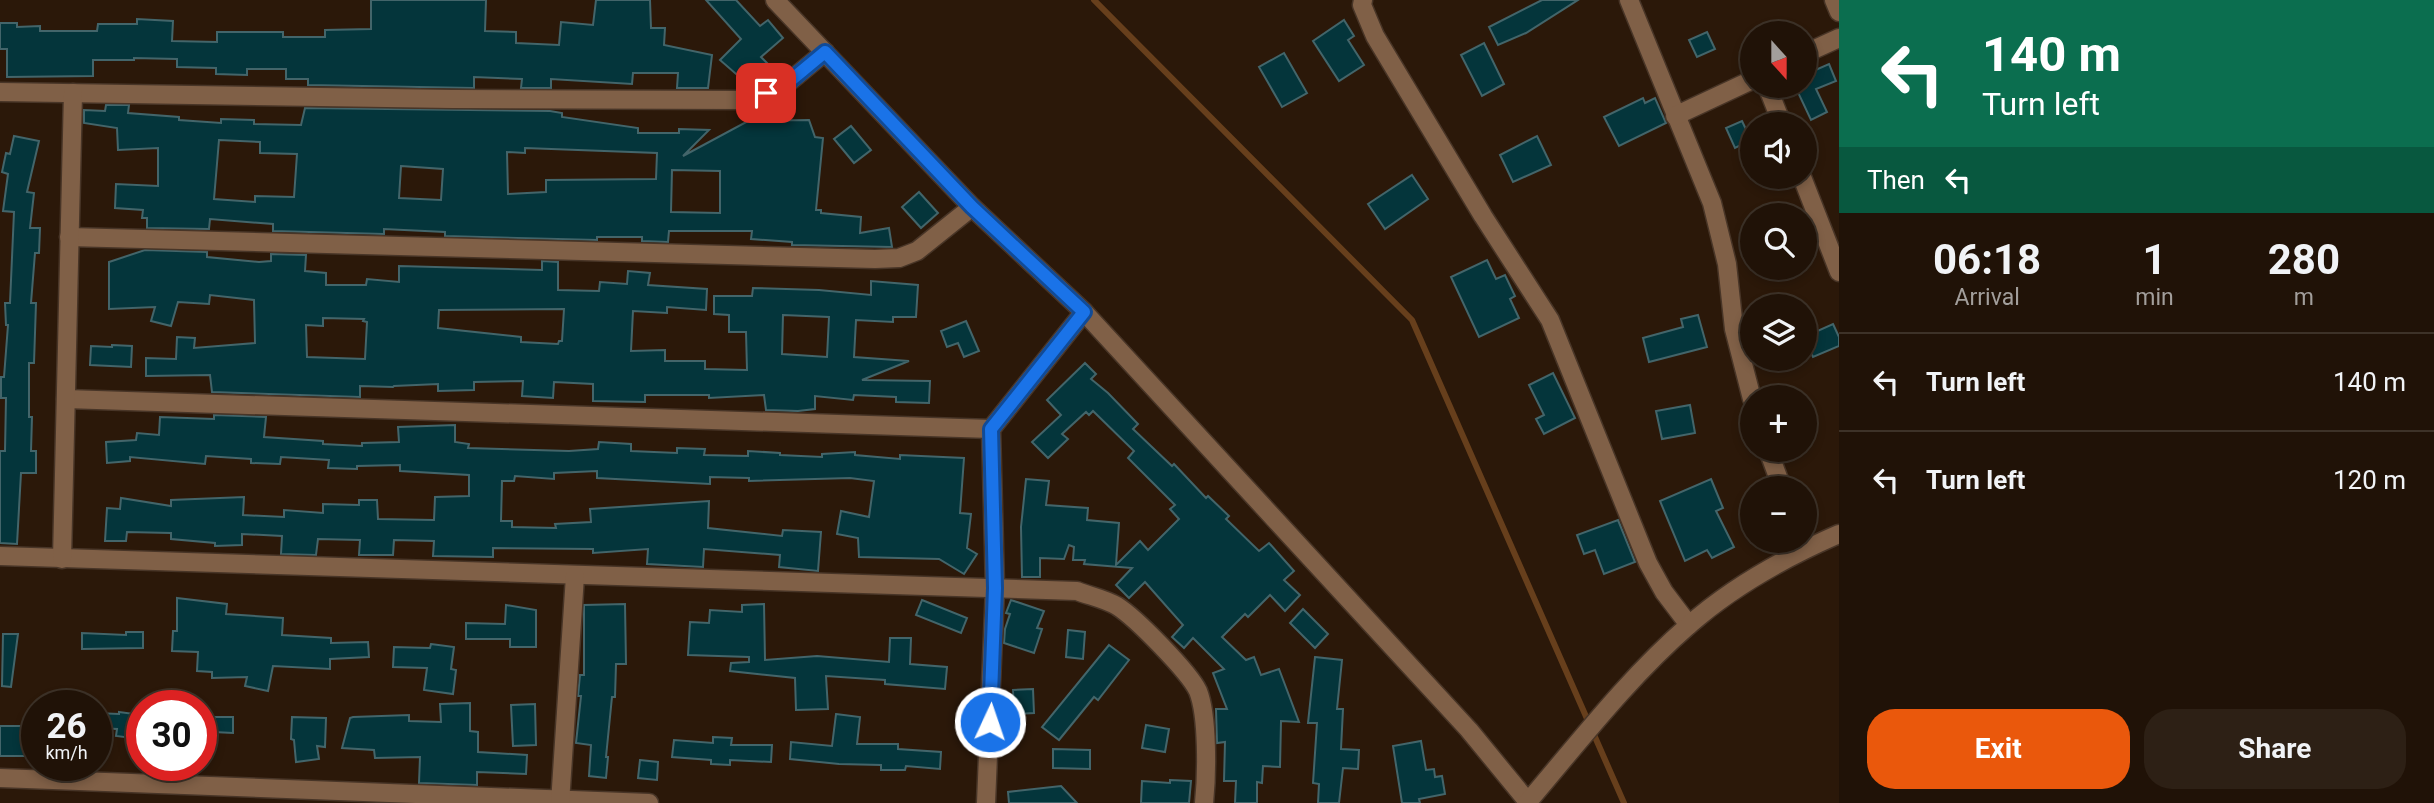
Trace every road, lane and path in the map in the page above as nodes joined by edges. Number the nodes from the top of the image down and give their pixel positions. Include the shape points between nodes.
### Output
1 (775, 0) edge
2 (1363, 0) edge
3 (1629, 0) edge
4 (1834, 0) edge
5 (1839, 12) edge
6 (1839, 38) edge
7 (1817, 48) edge
8 (825, 52) junction
9 (1740, 86) edge
10 (0, 92) edge
11 (73, 93) junction
12 (1675, 117) junction
13 (1807, 189) edge
14 (972, 207) junction
15 (69, 237) junction
16 (1839, 272) edge
17 (1084, 312) junction
18 (1748, 385) edge
19 (66, 399) junction
20 (991, 429) junction
21 (1839, 534) edge
22 (1817, 540) edge
23 (1789, 553) edge
24 (0, 556) edge
25 (62, 559) junction
26 (575, 576) junction
27 (995, 588) junction
28 (1689, 625) junction
29 (0, 778) edge
30 (560, 802) edge
31 (649, 803) edge
32 (986, 803) edge
33 (1204, 803) edge
34 (1528, 803) edge

1 - 8 street
2 - 28 street via 1375,36 1550,320 1648,563
3 - 12 street
4 - 5 street
6 - 7 street
8 - 11 street via 784,86 749,100
8 - 14 street
9 - 12 street
10 - 11 street
11 - 15 street
12 - 18 street via 1712,203
13 - 16 street
14 - 15 street via 917,251 899,258 875,259
14 - 17 street
15 - 19 street
17 - 20 street
17 - 34 street via 1469,730
19 - 20 street
19 - 25 street
20 - 27 street
21 - 22 street
23 - 28 street
24 - 25 street
25 - 26 street
26 - 27 street
26 - 30 street
27 - 32 street
27 - 33 street via 1077,591 1117,607 1172,656 1197,690 1203,710
28 - 34 street via 1600,716
29 - 30 street
30 - 31 street

